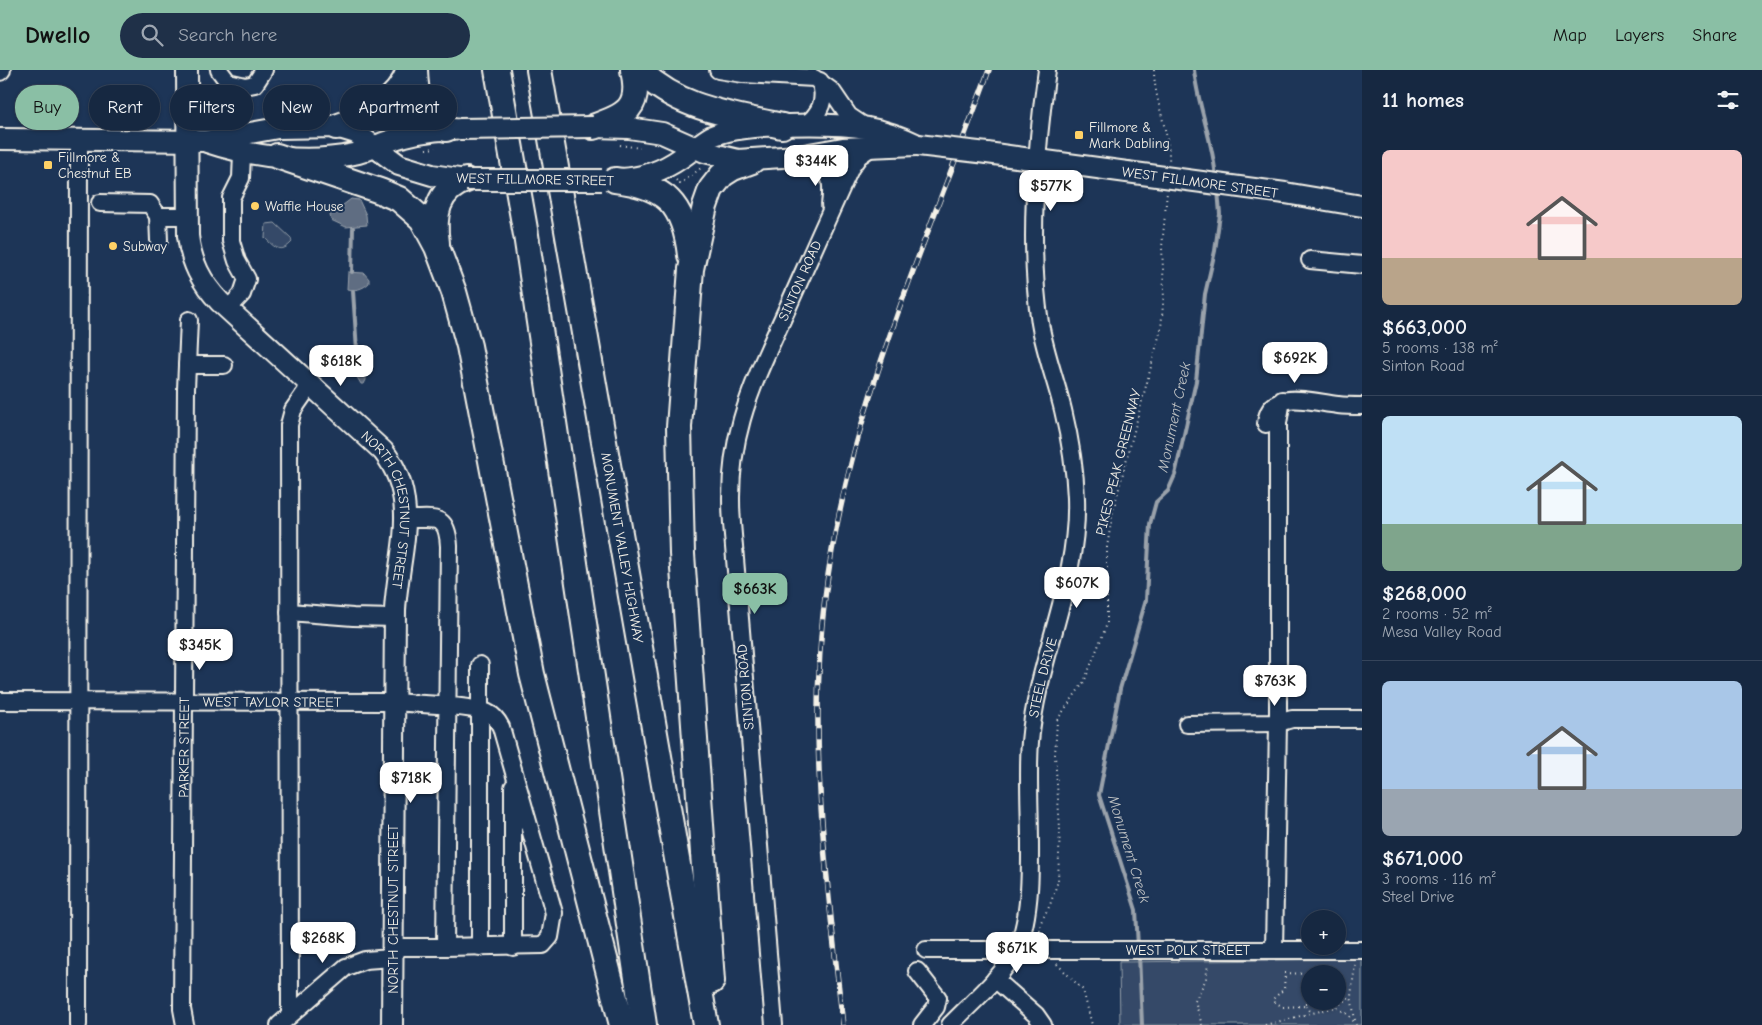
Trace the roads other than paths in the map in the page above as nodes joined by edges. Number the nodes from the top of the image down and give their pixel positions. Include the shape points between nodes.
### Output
1 (187, 70) edge
2 (219, 70) edge
3 (264, 70) edge
4 (409, 70) edge
5 (415, 70) edge
6 (497, 70) edge
7 (538, 70) edge
8 (633, 70) edge
9 (639, 70) edge
10 (718, 70) edge
11 (1047, 70) edge
12 (816, 76) edge
13 (416, 85) edge
14 (336, 126) junction
15 (793, 126) junction
16 (593, 127) junction
17 (867, 128) junction
18 (457, 129) edge
19 (445, 130) edge
20 (0, 139) edge
21 (80, 140) junction
22 (196, 141) junction
23 (918, 145) junction
24 (374, 147) junction
25 (695, 147) junction
26 (872, 147) junction
27 (242, 153) junction
28 (276, 156) junction
29 (798, 156) junction
30 (752, 160) junction
31 (1038, 160) junction
32 (466, 180) junction
33 (608, 180) junction
34 (100, 203) dead end
35 (1362, 206) edge
36 (158, 216) junction
37 (187, 216) junction
38 (828, 217) junction
39 (159, 241) dead end
40 (437, 247) junction
41 (1310, 260) dead end
42 (1362, 265) edge
43 (691, 269) junction
44 (228, 309) junction
45 (189, 320) dead end
46 (187, 365) junction
47 (224, 365) dead end
48 (312, 384) junction
49 (1282, 400) junction
50 (1362, 406) edge
51 (1266, 424) dead end
52 (406, 519) junction
53 (289, 612) junction
54 (395, 618) junction
55 (480, 665) dead end
56 (0, 701) edge
57 (77, 701) junction
58 (184, 701) junction
59 (289, 702) junction
60 (394, 702) junction
61 (448, 707) junction
62 (480, 710) junction
63 (1362, 719) edge
64 (1278, 723) junction
65 (1187, 724) dead end
66 (513, 767) junction
67 (445, 947) junction
68 (480, 947) junction
69 (513, 947) junction
70 (926, 950) dead end
71 (1016, 950) junction
72 (1274, 950) junction
73 (1359, 950) edge
74 (392, 953) junction
75 (917, 971) dead end
76 (995, 979) junction
77 (284, 1020) edge
78 (78, 1025) edge
79 (185, 1025) edge
80 (392, 1025) edge
81 (622, 1025) edge
82 (644, 1025) edge
83 (706, 1025) edge
84 (714, 1025) edge
85 (774, 1025) edge
86 (922, 1025) edge
87 (950, 1025) edge
88 (1043, 1025) edge

1 - 22 main road, NORTH CHESTNUT STREET
2 - 3 street via 228,82 245,86 255,84
4 - 14 highway via 397,92 384,105 359,119
5 - 13 highway
6 - 82 highway via 526,235
7 - 83 highway, MONUMENT VALLEY HIGHWAY
8 - 16 highway via 636,91 631,106 620,116
9 - 15 highway via 666,92 694,106
10 - 12 street
11 - 31 street, STEEL DRIVE
12 - 15 street via 824,93 822,103 814,117
12 - 17 street via 832,90 849,116
14 - 22 main road, WEST FILLMORE STREET via 278,128
14 - 24 main road, WEST FILLMORE STREET via 356,133
15 - 17 main road, WEST FILLMORE STREET
15 - 25 main road, WEST FILLMORE STREET via 724,132
16 - 18 main road, WEST FILLMORE STREET, bridge
16 - 25 main road, WEST FILLMORE STREET via 656,132
17 - 23 main road, WEST FILLMORE STREET via 896,135
19 - 24 main road, WEST FILLMORE STREET via 405,136
20 - 21 main road, WEST FILLMORE STREET
21 - 22 main road, WEST FILLMORE STREET
21 - 57 street
22 - 27 main road, WEST FILLMORE STREET
22 - 37 main road, NORTH CHESTNUT STREET
23 - 26 main road, WEST FILLMORE STREET
23 - 31 main road, WEST FILLMORE STREET, bridge
24 - 28 main road, WEST FILLMORE STREET via 342,156
24 - 32 main road, WEST FILLMORE STREET via 387,158 410,169
25 - 30 main road, WEST FILLMORE STREET via 713,155
25 - 33 main road, WEST FILLMORE STREET via 660,170 638,177
26 - 29 main road, WEST FILLMORE STREET
26 - 38 street, SINTON ROAD via 857,158
27 - 28 main road, WEST FILLMORE STREET
27 - 44 street via 241,178 231,198 231,241 236,261 247,279 242,294
28 - 40 highway via 399,199 422,218
29 - 30 main road, WEST FILLMORE STREET
29 - 38 street, SINTON ROAD via 818,161 829,174
30 - 43 highway via 727,171 711,189
31 - 35 main road, WEST FILLMORE STREET, bridge
31 - 71 street, STEEL DRIVE via 1037,301 1070,442 1076,521 1071,565 1030,737 1028,896
32 - 33 main road, WEST FILLMORE STREET, bridge
32 - 40 highway via 449,189 439,203 435,222
33 - 43 highway via 653,188 671,201 686,229
34 - 36 street via 150,204
36 - 37 street
36 - 39 street
37 - 44 main road, NORTH CHESTNUT STREET via 189,246 196,268 209,290
38 - 85 street, SINTON ROAD via 747,399 737,435 731,479 732,533
40 - 81 highway via 457,300 469,346 532,674
41 - 42 street
43 - 84 highway via 679,427 680,517
44 - 48 main road, NORTH CHESTNUT STREET
45 - 46 street, PARKER STREET
46 - 47 street
46 - 58 street, PARKER STREET
48 - 52 main road, NORTH CHESTNUT STREET via 391,461 402,490
48 - 53 street via 293,410 289,425
49 - 50 street
49 - 51 street via 1269,411
49 - 64 street via 1278,423
52 - 54 main road, NORTH CHESTNUT STREET
52 - 61 street via 440,521 447,526
53 - 54 street
53 - 59 street
54 - 60 main road, NORTH CHESTNUT STREET
55 - 62 street
56 - 57 street, WEST TAYLOR STREET
57 - 58 street, WEST TAYLOR STREET
57 - 78 street
58 - 59 street, WEST TAYLOR STREET
58 - 79 street, PARKER STREET via 182,1010
59 - 60 street, WEST TAYLOR STREET
59 - 77 street
60 - 61 street, WEST TAYLOR STREET
60 - 74 main road, NORTH CHESTNUT STREET
61 - 62 street, WEST TAYLOR STREET
61 - 67 street
62 - 66 street via 498,721
62 - 68 street
63 - 64 street via 1292,719
64 - 65 street
64 - 72 street
66 - 69 street
66 - 69 street via 555,920 550,937 543,945
67 - 68 street
67 - 74 street
68 - 69 street
70 - 71 street, WEST POLK STREET
71 - 72 street, WEST POLK STREET via 1054,957 1176,950
71 - 76 street, STEEL DRIVE
72 - 73 street, WEST POLK STREET
74 - 77 street via 346,967
74 - 80 main road, NORTH CHESTNUT STREET
75 - 86 street via 938,998 936,1007
76 - 87 street, STEEL DRIVE
76 - 88 street

